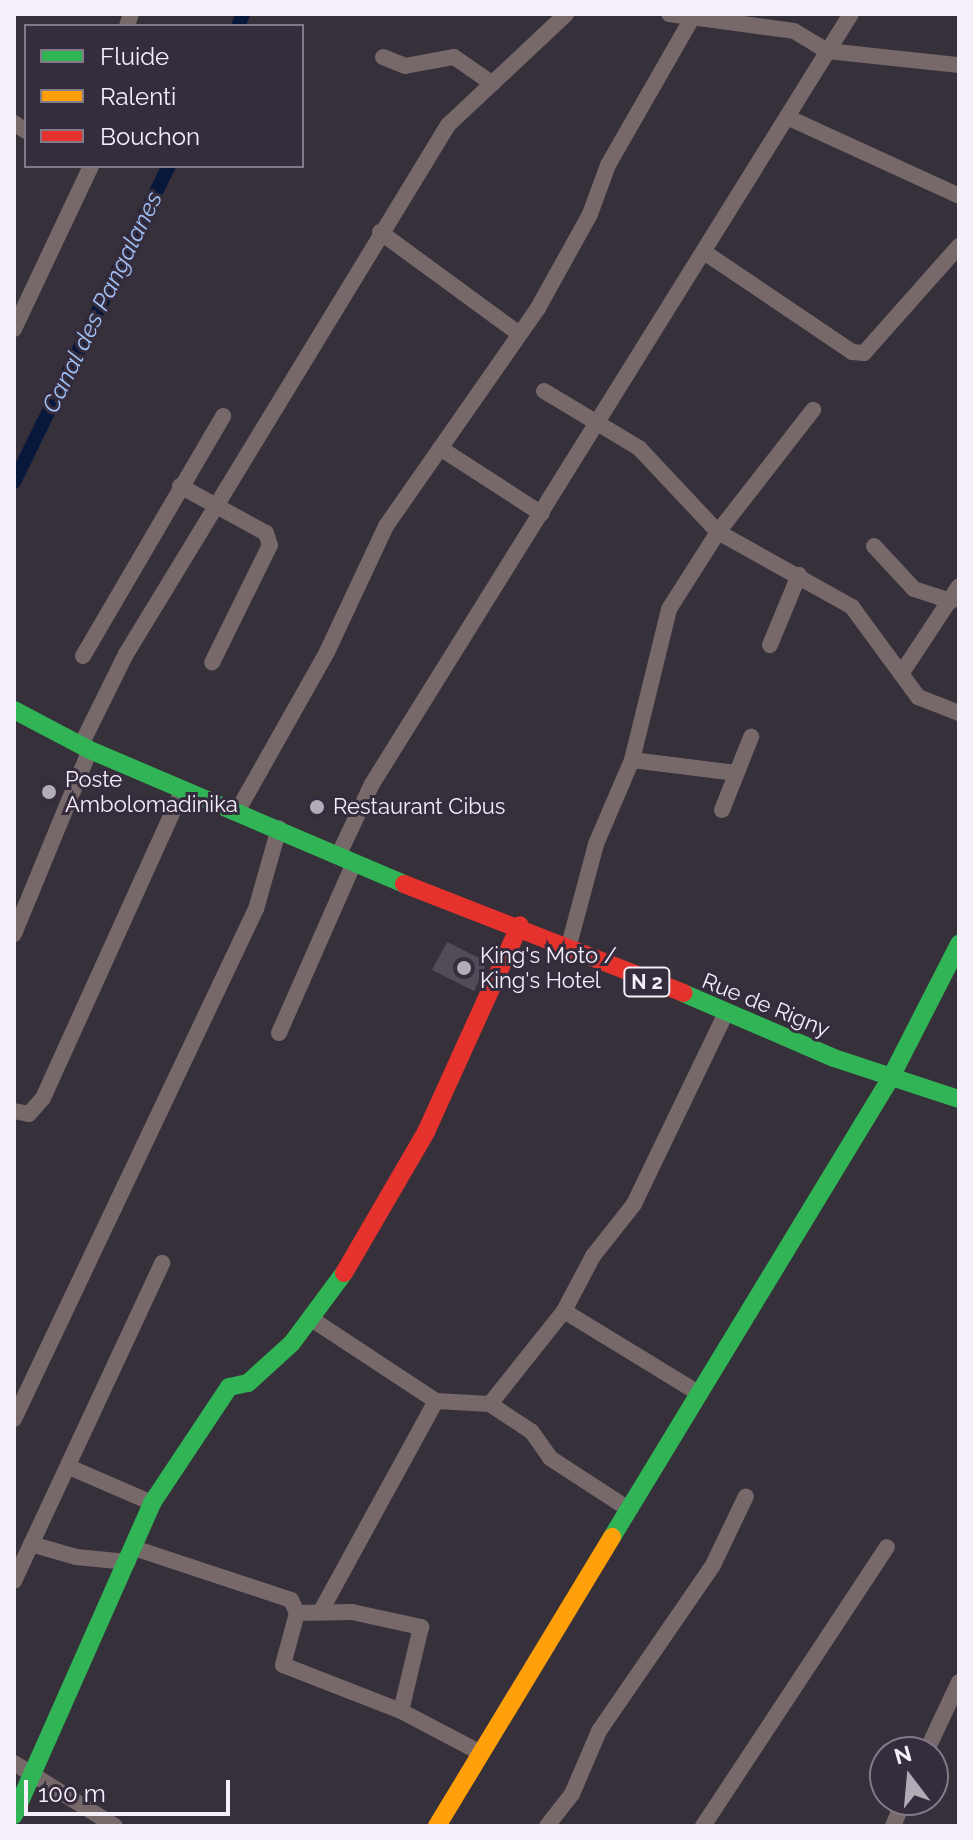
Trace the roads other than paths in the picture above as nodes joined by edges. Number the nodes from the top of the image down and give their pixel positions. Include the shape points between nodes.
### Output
1 (566, 14) edge
2 (669, 14) edge
3 (851, 14) edge
4 (691, 20) junction
5 (827, 51) junction
6 (383, 57) dead end
7 (959, 65) edge
8 (493, 84) junction
9 (789, 118) junction
10 (87, 168) edge
11 (959, 196) edge
12 (380, 232) junction
13 (959, 246) edge
14 (704, 252) junction
15 (14, 329) edge
16 (518, 333) junction
17 (544, 391) dead end
18 (813, 410) dead end
19 (223, 416) dead end
20 (596, 424) junction
21 (440, 448) junction
22 (180, 486) junction
23 (216, 506) junction
24 (542, 514) junction
25 (718, 532) junction
26 (874, 546) dead end
27 (799, 575) junction
28 (955, 593) edge
29 (770, 645) dead end
30 (83, 656) dead end
31 (212, 663) dead end
32 (901, 674) junction
33 (14, 710) edge
34 (959, 713) edge
35 (751, 737) dead end
36 (85, 747) junction
37 (632, 760) junction
38 (736, 773) junction
39 (183, 789) junction
40 (238, 810) junction
41 (722, 810) dead end
42 (279, 828) junction
43 (346, 859) junction
44 (520, 925) junction
45 (14, 934) edge
46 (959, 944) edge
47 (569, 945) junction
48 (725, 1015) junction
49 (279, 1033) dead end
50 (890, 1079) junction
51 (959, 1099) edge
52 (14, 1111) edge
53 (162, 1263) dead end
54 (564, 1311) junction
55 (313, 1320) junction
56 (700, 1394) junction
57 (436, 1401) junction
58 (490, 1404) junction
59 (14, 1419) edge
60 (69, 1467) junction
61 (746, 1496) dead end
62 (152, 1503) junction
63 (630, 1510) junction
64 (31, 1544) junction
65 (887, 1547) dead end
66 (131, 1555) junction
67 (14, 1581) edge
68 (322, 1609) junction
69 (297, 1613) junction
70 (959, 1682) edge
71 (401, 1711) junction
72 (934, 1736) edge
73 (481, 1753) junction
74 (22, 1768) edge
75 (14, 1815) edge
76 (115, 1826) edge
77 (437, 1826) edge
78 (547, 1826) edge
79 (703, 1826) edge

1 - 8 street
2 - 4 street
3 - 5 street
4 - 5 street via 794,31
4 - 16 street via 608,165 566,259
5 - 7 street
5 - 9 street
6 - 8 street via 405,66 454,57
8 - 12 street via 448,125
9 - 11 street
9 - 14 street
10 - 15 street
12 - 16 street
12 - 23 street
13 - 14 street via 864,353 852,352
14 - 20 street
16 - 21 street
17 - 20 street
18 - 25 street
19 - 22 street
20 - 24 street
20 - 25 street via 639,448
21 - 24 street
21 - 40 street via 386,526 327,652
22 - 23 street
22 - 30 street
23 - 31 street via 266,533 270,545
23 - 36 street via 126,654
24 - 43 street via 372,784
25 - 27 street
25 - 37 street via 669,609
26 - 28 street via 914,589
27 - 29 street
27 - 32 street via 852,607
28 - 32 street
32 - 34 street via 918,697
33 - 36 street, N 2
35 - 38 street
36 - 39 street, N 2
36 - 45 street
37 - 38 street
37 - 47 street via 596,844
38 - 41 street
39 - 40 street, N 2
39 - 52 street via 43,1098 29,1114
40 - 42 street, N 2
42 - 43 street, N 2
42 - 59 street via 256,909
43 - 44 street, Rue de Rigny / N 2
43 - 49 street
44 - 47 street, Rue de Rigny / N 2
44 - 55 street via 426,1132
46 - 50 street
47 - 48 street, Rue de Rigny / N 2
48 - 50 street, Rue de Rigny / N 2
48 - 54 street via 634,1204 593,1256
50 - 51 street, Rue de Rigny / N 2
50 - 56 street
53 - 60 street
54 - 56 street
54 - 58 street
55 - 57 street
55 - 62 street via 248,1383 229,1387
56 - 63 street
57 - 58 street
57 - 68 street
58 - 63 street via 532,1432 550,1458
60 - 62 street
60 - 64 street
61 - 78 street via 713,1565 599,1731 572,1794
62 - 66 street
63 - 73 street
64 - 66 street via 76,1557
64 - 67 street
65 - 79 street
66 - 69 street via 291,1600
66 - 74 street
68 - 69 street
68 - 71 street via 421,1627
69 - 71 street via 283,1665
70 - 72 street
71 - 73 street
73 - 77 street
74 - 75 street
74 - 76 street

